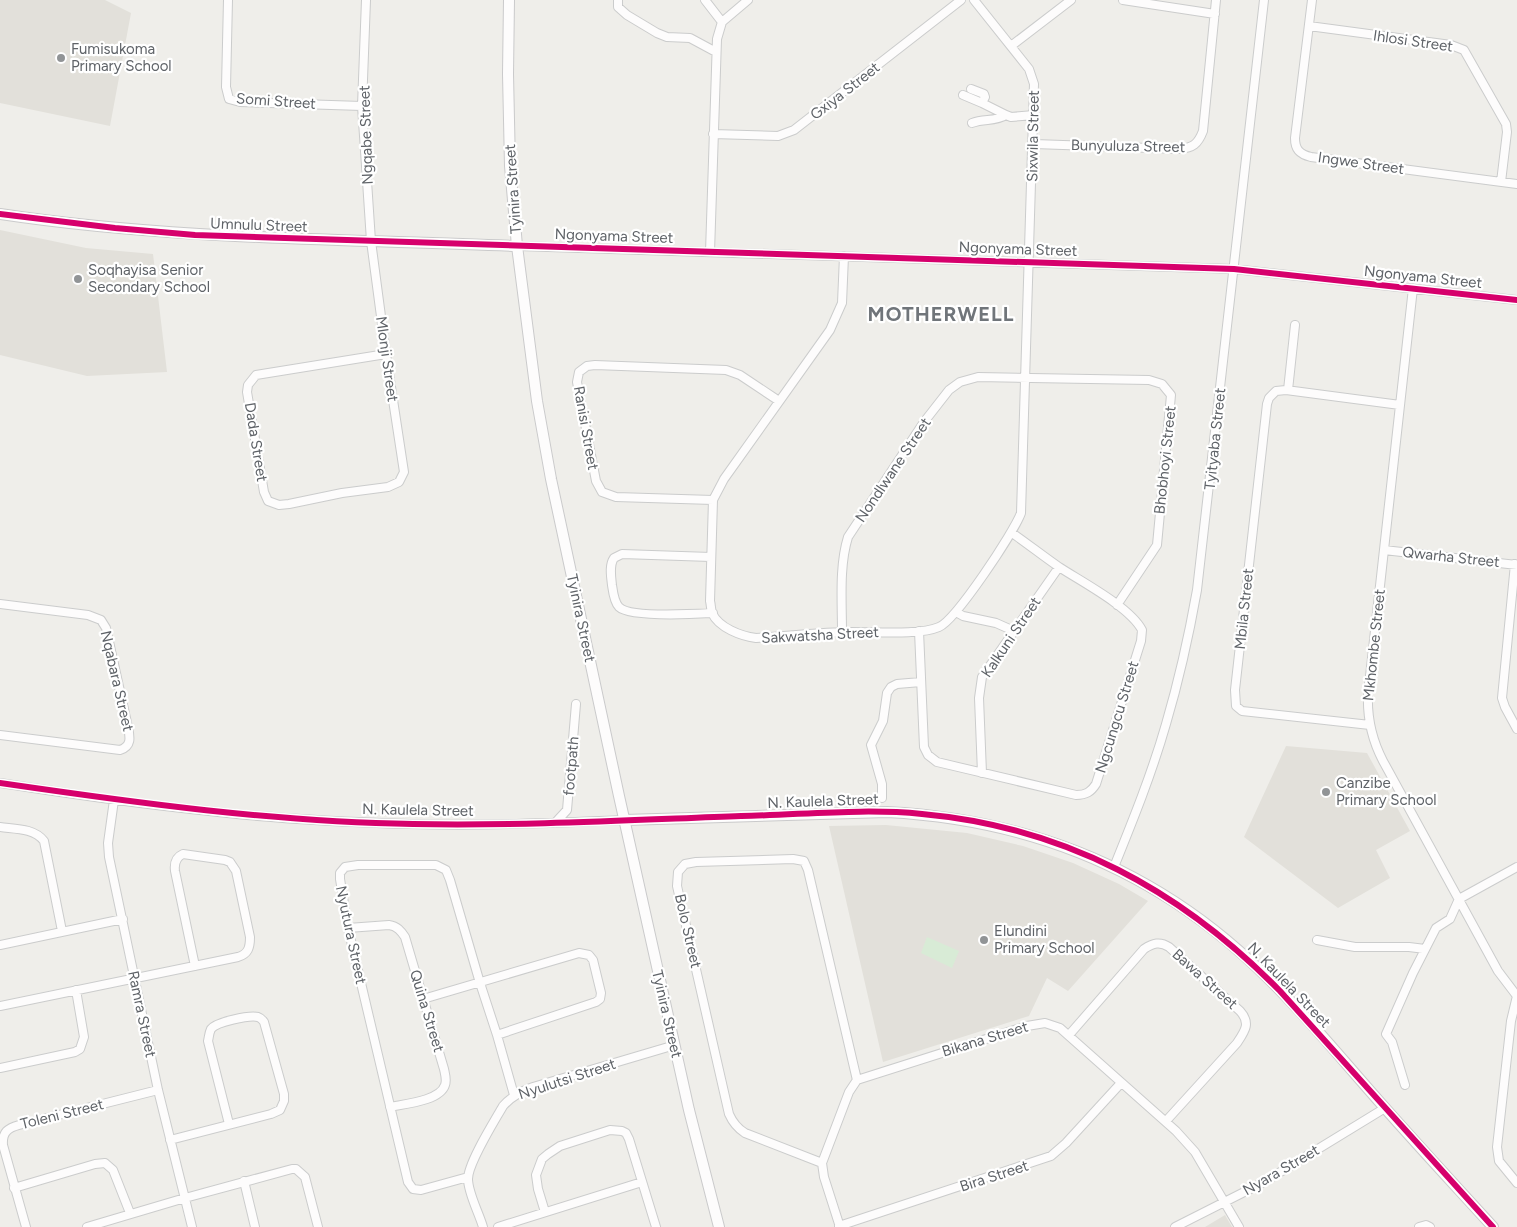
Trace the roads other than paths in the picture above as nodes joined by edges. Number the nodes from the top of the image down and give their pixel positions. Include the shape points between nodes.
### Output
1 (228, 0) edge
2 (366, 0) edge
3 (509, 0) edge
4 (618, 0) edge
5 (705, 0) edge
6 (748, 0) edge
7 (961, 0) edge
8 (974, 0) edge
9 (1071, 0) edge
10 (1122, 0) edge
11 (1216, 0) edge
12 (1264, 0) edge
13 (1312, 0) edge
14 (1214, 14) junction
15 (722, 22) junction
16 (1309, 26) junction
17 (1011, 46) junction
18 (716, 52) junction
19 (971, 89) dead end
20 (963, 96) dead end
21 (982, 103) junction
22 (362, 106) junction
23 (1006, 115) junction
24 (1034, 115) junction
25 (972, 123) dead end
26 (713, 134) junction
27 (1034, 144) junction
28 (1501, 182) junction
29 (1517, 184) edge
30 (0, 214) edge
31 (371, 241) junction
32 (518, 246) junction
33 (710, 252) junction
34 (844, 256) junction
35 (1030, 262) junction
36 (1234, 269) junction
37 (1413, 288) junction
38 (1517, 300) edge
39 (1295, 325) dead end
40 (386, 354) junction
41 (1025, 379) junction
42 (1288, 390) junction
43 (779, 401) junction
44 (1400, 405) junction
45 (403, 476) joint
46 (713, 500) junction
47 (1012, 533) junction
48 (1384, 550) junction
49 (711, 557) junction
50 (1516, 564) edge
51 (1059, 567) junction
52 (0, 604) edge
53 (1117, 605) junction
54 (956, 612) junction
55 (713, 614) junction
56 (1014, 630) junction
57 (919, 631) junction
58 (842, 632) junction
59 (921, 682) junction
60 (576, 704) dead end
61 (1370, 725) junction
62 (1517, 729) edge
63 (0, 735) edge
64 (982, 773) junction
65 (0, 784) edge
66 (882, 798) dead end
67 (114, 800) junction
68 (624, 820) junction
69 (555, 823) junction
70 (0, 827) edge
71 (1114, 867) junction
72 (1517, 867) edge
73 (1459, 899) junction
74 (123, 919) junction
75 (348, 928) junction
76 (62, 931) junction
77 (1318, 940) dead end
78 (0, 945) edge
79 (1425, 949) junction
80 (195, 966) junction
81 (135, 978) junction
82 (480, 983) junction
83 (76, 990) junction
84 (1517, 996) edge
85 (423, 999) junction
86 (0, 1006) edge
87 (497, 1035) junction
88 (1069, 1035) junction
89 (675, 1045) junction
90 (0, 1068) edge
91 (858, 1080) junction
92 (1121, 1083) junction
93 (1405, 1085) dead end
94 (158, 1090) junction
95 (514, 1095) junction
96 (390, 1107) junction
97 (1385, 1108) junction
98 (1166, 1121) junction
99 (229, 1124) junction
100 (170, 1140) junction
101 (822, 1163) junction
102 (468, 1177) junction
103 (244, 1181) junction
104 (642, 1182) junction
105 (1517, 1182) edge
106 (14, 1188) junction
107 (185, 1198) junction
108 (1225, 1203) junction
109 (545, 1212) junction
110 (130, 1213) junction
111 (840, 1226) edge
112 (26, 1227) edge
113 (87, 1227) edge
114 (192, 1227) edge
115 (256, 1227) edge
116 (318, 1227) edge
117 (483, 1227) edge
118 (498, 1227) edge
119 (656, 1227) edge
120 (719, 1227) edge
121 (1174, 1227) edge
122 (1239, 1227) edge
123 (1419, 1227) edge
124 (1430, 1227) edge
125 (1493, 1227) edge

1 - 22 street, Somi Street via 226,87 229,98 240,102
2 - 22 street, Ngqabe Street
3 - 32 street, Tyinira Street via 510,166
4 - 18 street via 618,7 627,15 657,33 690,38
5 - 15 street
6 - 15 street
7 - 26 street, Gxiya Street via 787,134
8 - 17 street, Sixwila Street
9 - 17 street
10 - 14 street
11 - 14 street, Bunyuluza Street
12 - 36 street, Tyityaba Street
13 - 16 street, Ingwe Street
14 - 27 street, Bunyuluza Street via 1202,131 1196,145 1179,149
15 - 18 street
16 - 28 street, Ihlosi Street via 1451,44 1464,50 1506,124
16 - 28 street, Ingwe Street via 1295,138 1296,149 1300,153
17 - 24 street, Sixwila Street via 1033,76
18 - 26 street
19 - 21 street via 984,94
20 - 21 street
21 - 23 street
22 - 31 street, Ngqabe Street
23 - 24 street
23 - 25 street via 1000,119
24 - 27 street, Sixwila Street
26 - 33 street
27 - 35 street, Sixwila Street
28 - 29 street, Ingwe Street
30 - 31 street, Umnulu Street via 195,235
31 - 32 street, Umnulu Street
31 - 40 street, Mlonji Street
32 - 33 street, Ngonyama Street
32 - 68 street, Tyinira Street via 544,442
33 - 34 street, Ngonyama Street
34 - 35 street, Ngonyama Street
34 - 43 street via 839,312 830,330
35 - 36 street, Ngonyama Street
35 - 41 street, Sakwatsha Street
36 - 37 street, Ngonyama Street
36 - 71 street, Tyityaba Street via 1191,625 1167,723
37 - 38 street, Ngonyama Street
37 - 44 street, Mkhombe Street
39 - 42 street
40 - 45 street, Mlonji Street via 405,469
40 - 45 street, Dada Street via 256,375 247,392 268,501 289,504 388,486 396,484
41 - 47 street, Sakwatsha Street via 1023,499
41 - 53 street, Bhobhoyi Street via 1149,380 1162,384 1171,395 1156,546
41 - 58 street, Nondlwane Street via 978,377 960,382 949,390 924,422 848,537 843,576
42 - 44 street
42 - 61 street, Mbila Street via 1276,391 1267,404 1235,702 1242,711
43 - 46 street
43 - 46 street, Ranisi Street via 740,375 726,370 595,365 579,372 577,382 596,481 602,492 616,496
44 - 48 street, Mkhombe Street
46 - 49 street
47 - 51 street, Ngcungcu Street
47 - 54 street, Sakwatsha Street
48 - 50 street, Qwarha Street
48 - 61 street, Mkhombe Street via 1368,694
49 - 55 street via 710,601
49 - 55 street via 622,554 614,558 611,566 612,588 619,607 624,610 649,614
50 - 62 street via 1502,698
51 - 53 street, Ngcungcu Street
51 - 56 street, Kalkuni Street
52 - 63 street, Nqabara Street via 88,615 101,620 106,628 129,742 120,750
53 - 64 street, Ngcungcu Street via 1140,626 1142,635 1093,789 1076,796
54 - 56 street
54 - 57 street, Sakwatsha Street via 941,626
55 - 58 street, Sakwatsha Street via 731,630 756,638
56 - 64 street, Kalkuni Street via 982,677 979,688
57 - 58 street, Sakwatsha Street
57 - 59 street, Ngcungcu Street
59 - 64 street, Ngcungcu Street via 924,747 928,756 937,762
59 - 66 street via 896,684 887,693 883,721 871,745 882,784
60 - 69 street, footpath via 567,810
61 - 73 street, Mkhombe Street via 1378,752
65 - 67 street, N. Kaulela Street
67 - 69 street, N. Kaulela Street via 212,812 410,824
67 - 74 street, Ramra Street via 109,857
68 - 69 street, N. Kaulela Street
68 - 71 street, N. Kaulela Street via 887,812 919,814 1018,831
68 - 89 street, Tyinira Street
70 - 76 street via 30,831 44,841
71 - 97 street, N. Kaulela Street via 1172,900 1240,951
72 - 73 street
73 - 79 street via 1450,919 1436,928
73 - 84 street, Mkhombe Street via 1498,972
74 - 76 street
74 - 81 street, Ramra Street
75 - 82 street, Nyutura Street via 340,879 345,867 358,864 442,867 450,880
75 - 85 street, Quina Street via 393,925 401,931
75 - 96 street, Nyutura Street
76 - 78 street
77 - 79 street via 1355,947
79 - 93 street via 1386,1034 1392,1042
80 - 80 street via 243,956 249,948 250,937 233,866 224,860 183,854 174,866
80 - 81 street
81 - 83 street
81 - 94 street, Ramra Street
82 - 85 street
82 - 87 street, Nyutura Street
82 - 87 street via 579,953 589,955 593,960 600,999
83 - 86 street
83 - 90 street via 84,1037 80,1049
84 - 105 street via 1511,1021 1497,1147 1499,1161
85 - 96 street, Quina Street via 444,1069 445,1085 435,1096
87 - 95 street, Nyutura Street
88 - 91 street, Bikana Street via 1045,1022
88 - 92 street, Bikana Street
88 - 98 street, Bawa Street via 1144,950 1159,943 1176,953 1245,1016 1247,1025 1237,1042
89 - 95 street, Nyulutsi Street via 534,1086
89 - 120 street, Tyinira Street
91 - 101 street via 849,1092
91 - 101 street, Bolo Street via 804,861 793,858 685,864 678,872 678,886 732,1122 745,1132
92 - 98 street, Bikana Street
92 - 111 street, Bira Street via 1051,1156
94 - 100 street, Ramra Street
94 - 106 street, Toleni Street via 19,1124 7,1130 2,1145
95 - 102 street, Nyulutsi Street via 503,1106
96 - 102 street, Nyutura Street via 408,1182 413,1189
97 - 108 street, Nyara Street
97 - 125 street, N. Kaulela Street
98 - 108 street, Bikana Street via 1195,1152
99 - 99 street via 272,1114 280,1110 284,1101 266,1027 258,1017 220,1024 210,1033 208,1041
99 - 100 street
100 - 107 street, Ramra Street
101 - 111 street
102 - 117 street
103 - 107 street
103 - 115 street
103 - 116 street via 296,1169 305,1177
104 - 109 street
104 - 109 street via 626,1133 610,1130 560,1146 542,1160 536,1176
104 - 119 street
106 - 110 street via 105,1163 113,1170
106 - 112 street, Toleni Street
107 - 110 street
107 - 114 street, Ramra Street
108 - 121 street, Nyara Street
108 - 122 street, Bikana Street
109 - 118 street
110 - 113 street
123 - 124 street

